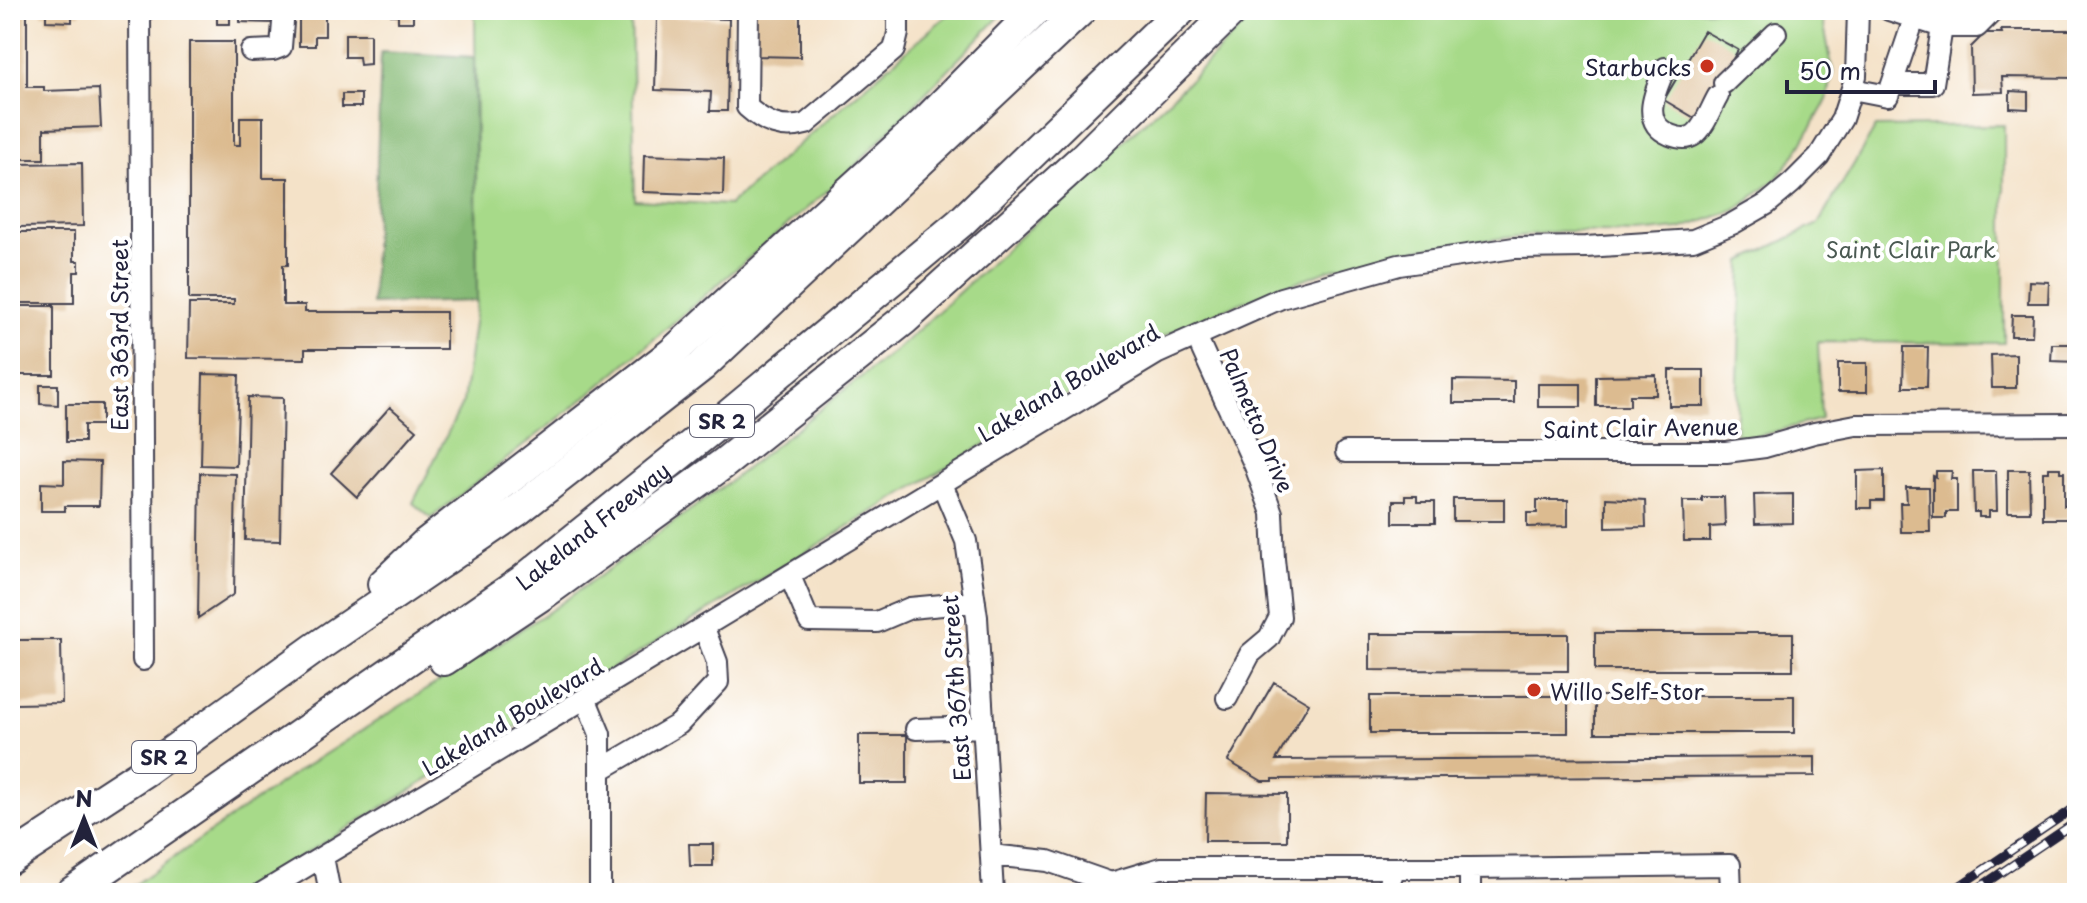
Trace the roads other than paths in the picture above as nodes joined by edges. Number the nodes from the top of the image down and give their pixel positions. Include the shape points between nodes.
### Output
1 (140, 10) edge
2 (284, 10) edge
3 (748, 10) edge
4 (898, 10) edge
5 (1858, 10) edge
6 (1889, 10) edge
7 (1994, 10) edge
8 (1033, 13) edge
9 (1078, 13) edge
10 (1230, 13) edge
11 (1915, 13) edge
12 (1177, 14) edge
13 (1942, 27) junction
14 (1776, 33) dead end
15 (251, 51) dead end
16 (1665, 68) dead end
17 (1892, 84) junction
18 (1852, 89) junction
19 (1196, 336) junction
20 (2077, 424) edge
21 (1346, 452) dead end
22 (942, 484) junction
23 (790, 576) junction
24 (975, 602) junction
25 (704, 628) junction
26 (314, 649) junction
27 (143, 660) dead end
28 (1227, 698) dead end
29 (586, 700) junction
30 (983, 727) junction
31 (916, 729) dead end
32 (600, 770) junction
33 (235, 780) junction
34 (991, 855) junction
35 (323, 857) junction
36 (10, 859) edge
37 (1395, 868) junction
38 (1470, 868) junction
39 (1134, 885) edge
40 (266, 892) edge
41 (71, 893) edge
42 (330, 893) edge
43 (600, 893) edge
44 (993, 893) edge
45 (1385, 893) edge
46 (1470, 893) edge
47 (1731, 893) edge

1 - 27 street, East 363rd Street
2 - 15 street via 281,47
3 - 4 street via 747,107 759,119 794,128 806,124 894,50
5 - 18 street, Lakeland Boulevard
6 - 11 street
7 - 13 street via 1977,27
8 - 26 highway via 925,122 672,353 425,544
9 - 26 highway, SR 2 via 702,366 518,510
10 - 33 highway via 1083,158 905,319 723,464 546,592 366,712
11 - 13 street
11 - 17 street
12 - 33 highway, Lakeland Freeway / SR 2 via 960,223 713,429 522,581
13 - 17 street via 1933,84
14 - 16 street via 1721,90 1691,138 1668,135 1652,120
17 - 18 street via 1888,96 1882,97
18 - 19 street, Lakeland Boulevard via 1827,144 1792,183 1767,204 1693,240 1514,248 1399,265 1281,298
19 - 22 street, Lakeland Boulevard via 1158,353
19 - 28 street, Palmetto Drive via 1272,513 1280,617 1269,638 1250,654
20 - 21 street, Saint Clair Avenue via 1856,425 1726,452
22 - 23 street, Lakeland Boulevard
22 - 24 street, East 367th Street via 966,541
23 - 24 street via 809,621 877,622 910,608
23 - 25 street, Lakeland Boulevard
24 - 30 street, East 367th Street
25 - 29 street, Lakeland Boulevard
25 - 32 street via 717,662 718,682 679,724
26 - 36 highway, SR 2 via 145,771
29 - 32 street via 600,734
29 - 35 street, Lakeland Boulevard
30 - 31 street
30 - 34 street, East 367th Street
32 - 43 street
33 - 41 highway, Lakeland Freeway / SR 2
34 - 39 street via 1048,861 1111,883
34 - 44 street, East 367th Street
35 - 40 street, Lakeland Boulevard
35 - 42 street
37 - 38 street
37 - 39 street via 1161,868
37 - 45 street
38 - 46 street
38 - 47 street via 1730,865

